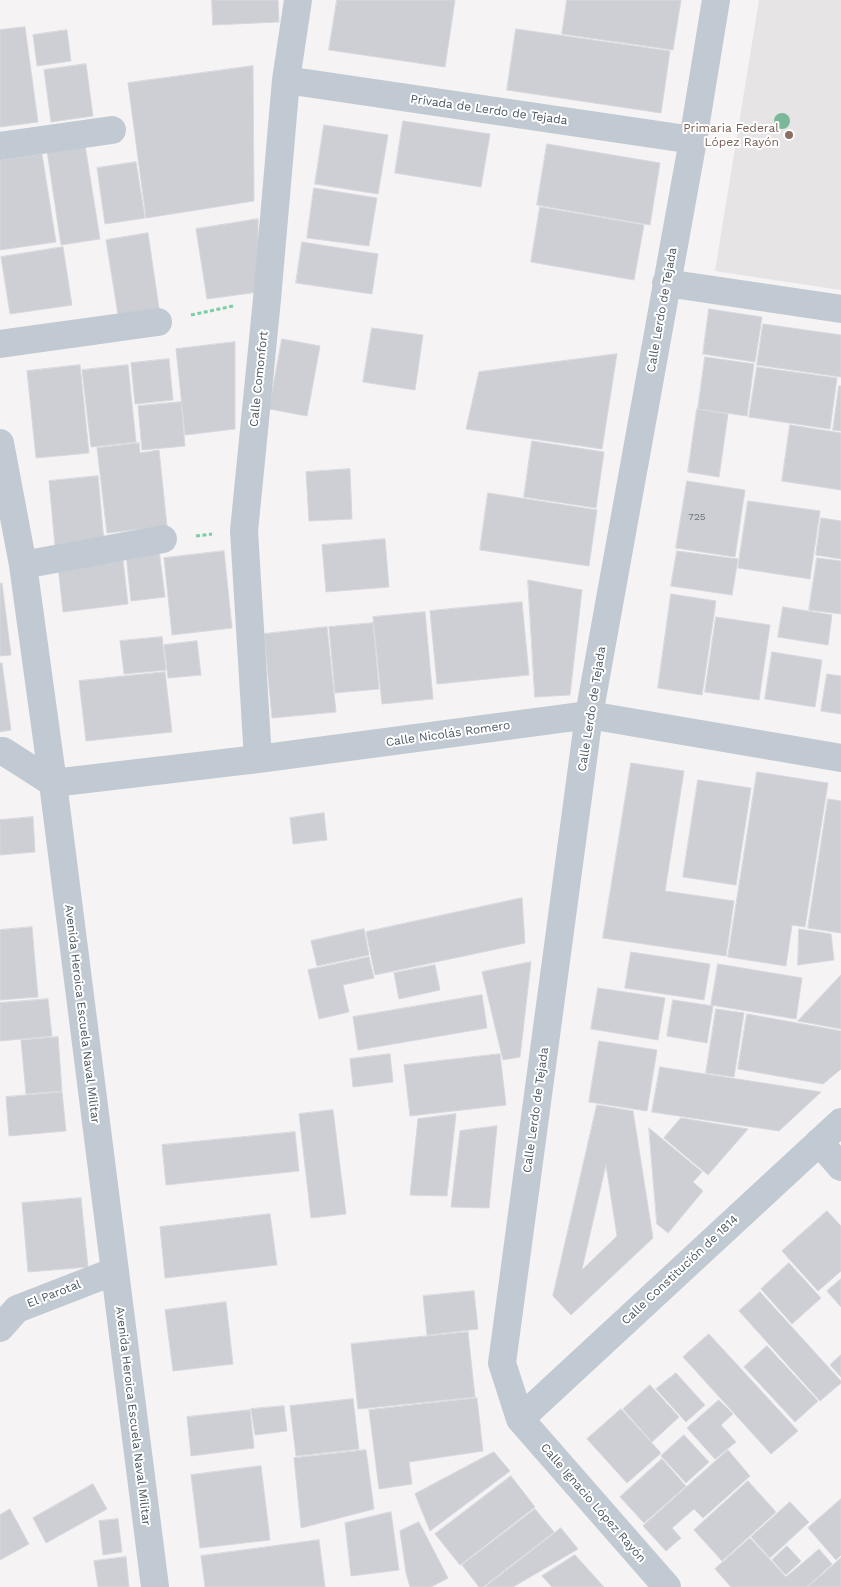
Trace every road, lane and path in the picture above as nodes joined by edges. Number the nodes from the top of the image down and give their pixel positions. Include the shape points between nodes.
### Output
1 (298, 0) edge
2 (716, 0) edge
3 (286, 80) junction
4 (112, 130) dead end
5 (693, 140) junction
6 (0, 146) edge
7 (666, 283) junction
8 (267, 299) junction
9 (841, 309) edge
10 (158, 322) joint
11 (0, 344) edge
12 (0, 443) edge
13 (244, 531) junction
14 (163, 539) joint
15 (23, 565) junction
16 (589, 715) junction
17 (0, 751) edge
18 (841, 758) edge
19 (258, 759) junction
20 (53, 783) junction
21 (841, 1122) edge
22 (819, 1142) junction
23 (841, 1167) edge
24 (114, 1271) junction
25 (0, 1328) edge
26 (520, 1419) junction
27 (155, 1587) edge
28 (666, 1587) edge

1 - 3 street, Calle Comonfort
2 - 5 street, Calle Lerdo de Tejada
3 - 5 street, Privada de Lerdo de Tejada
3 - 8 street, Calle Comonfort
4 - 6 street
5 - 7 street, Calle Lerdo de Tejada
7 - 9 street
7 - 16 street, Calle Lerdo de Tejada
8 - 10 path
8 - 13 street, Calle Comonfort
10 - 11 street
12 - 15 street, Avenida Heroica Escuela Naval Militar
13 - 14 path
13 - 19 street, Calle Comonfort
14 - 15 street
15 - 20 street, Avenida Heroica Escuela Naval Militar
16 - 18 street, Calle Nicolás Romero
16 - 19 street, Calle Nicolás Romero
16 - 26 street, Calle Lerdo de Tejada via 502,1363
17 - 20 street
19 - 20 street, Calle Nicolás Romero
20 - 24 street, Avenida Heroica Escuela Naval Militar
21 - 22 street, Calle Constitución de 1814
22 - 23 street
22 - 26 street, Calle Constitución de 1814
24 - 25 street, El Parotal via 17,1309
24 - 27 street, Avenida Heroica Escuela Naval Militar
26 - 28 street, Calle Ignacio López Rayón

